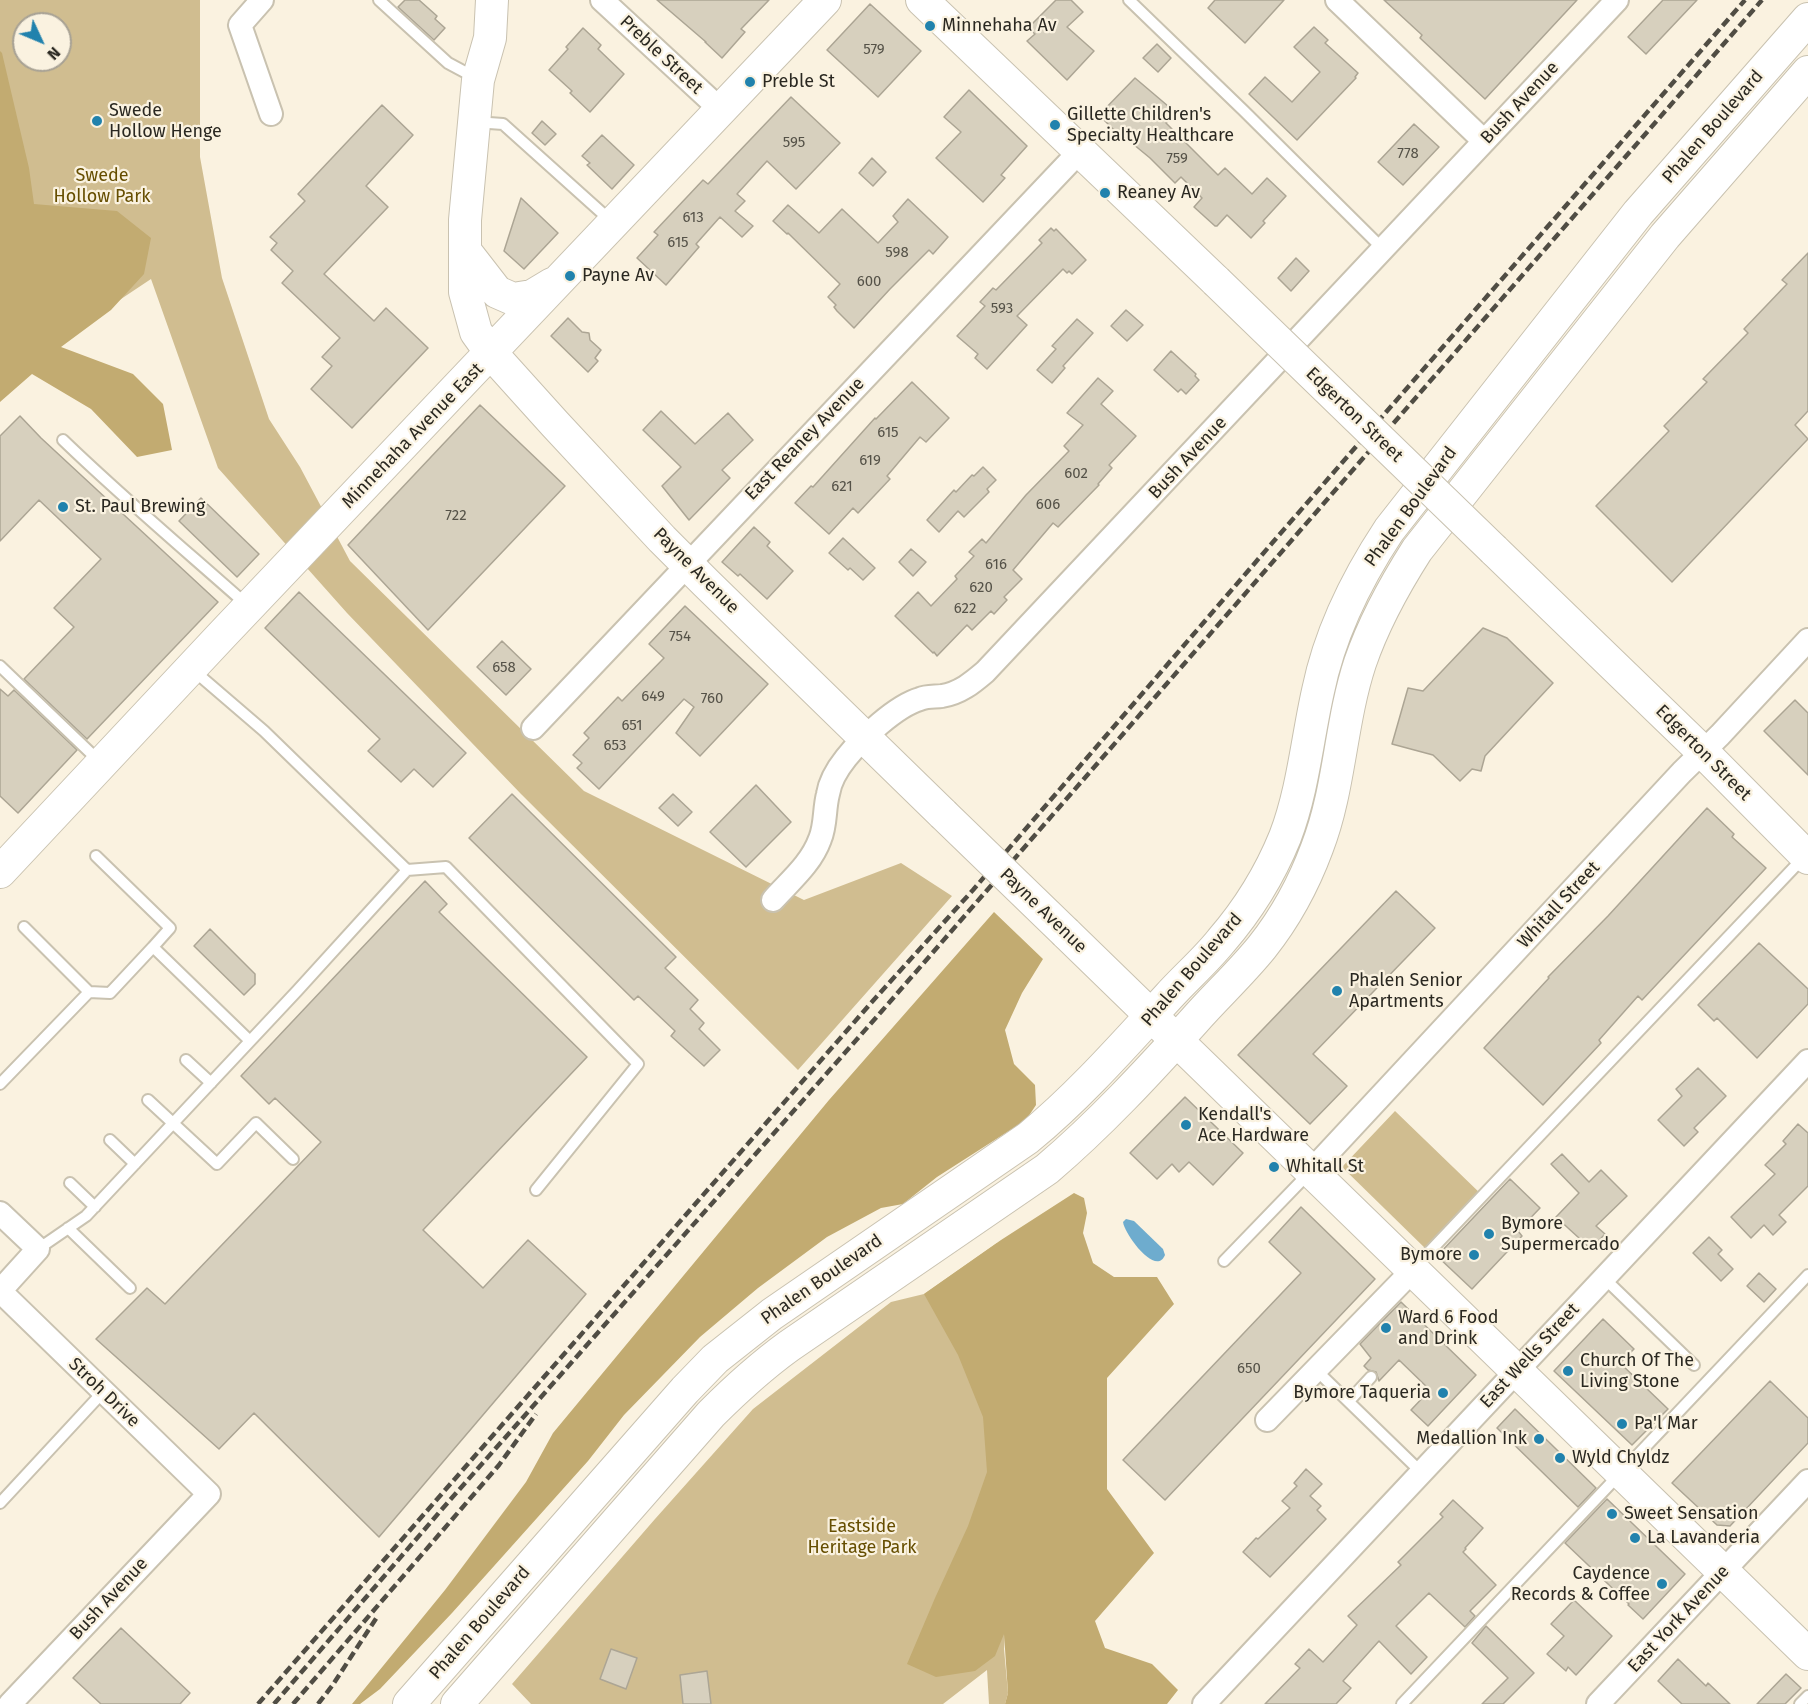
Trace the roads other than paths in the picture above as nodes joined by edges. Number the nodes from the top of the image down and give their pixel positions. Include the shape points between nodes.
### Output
1 (262, 0) edge
2 (379, 0) edge
3 (472, 0) edge
4 (492, 0) edge
5 (602, 0) edge
6 (825, 0) edge
7 (922, 0) edge
8 (1129, 0) edge
9 (1337, 0) edge
10 (1617, 0) edge
11 (1808, 19) edge
12 (1808, 72) edge
13 (478, 80) junction
14 (721, 110) junction
15 (271, 114) dead end
16 (476, 122) junction
17 (1484, 141) junction
18 (1079, 152) junction
19 (614, 223) junction
20 (1383, 249) junction
21 (466, 252) junction
22 (566, 275) junction
23 (491, 353) junction
24 (63, 440) dead end
25 (687, 564) junction
26 (259, 597) junction
27 (1808, 640) edge
28 (0, 666) edge
29 (191, 668) junction
30 (533, 728) dead end
31 (865, 737) junction
32 (1703, 752) junction
33 (102, 764) junction
34 (96, 856) dead end
35 (1807, 857) edge
36 (3, 861) edge
37 (407, 870) junction
38 (773, 900) dead end
39 (24, 927) dead end
40 (153, 947) junction
41 (89, 992) junction
42 (1151, 1016) junction
43 (250, 1041) junction
44 (1177, 1041) junction
45 (186, 1060) dead end
46 (1808, 1061) edge
47 (210, 1083) junction
48 (0, 1084) edge
49 (148, 1100) dead end
50 (173, 1123) junction
51 (110, 1140) dead end
52 (293, 1159) dead end
53 (135, 1164) junction
54 (1311, 1171) junction
55 (70, 1183) dead end
56 (536, 1191) dead end
57 (95, 1207) junction
58 (0, 1213) edge
59 (68, 1228) junction
60 (38, 1249) junction
61 (1224, 1261) dead end
62 (1413, 1270) junction
63 (1808, 1275) edge
64 (1603, 1277) junction
65 (130, 1288) dead end
66 (0, 1291) edge
67 (1694, 1365) dead end
68 (1316, 1370) junction
69 (1516, 1370) junction
70 (1371, 1377) dead end
71 (104, 1392) junction
72 (1348, 1401) junction
73 (1267, 1420) dead end
74 (1421, 1472) junction
75 (1621, 1472) junction
76 (1808, 1481) edge
77 (208, 1494) joint
78 (0, 1503) edge
79 (1724, 1572) junction
80 (1808, 1654) edge
81 (440, 1669) junction
82 (1808, 1696) edge
83 (467, 1701) edge
84 (10, 1704) edge
85 (409, 1704) edge
86 (1204, 1704) edge
87 (1402, 1704) edge
88 (1598, 1704) edge
89 (1800, 1704) edge

1 - 15 street via 240,24
2 - 13 lane via 448,63
3 - 13 street, Payne Avenue via 470,36
4 - 13 street, Payne Avenue via 490,38
5 - 14 street, Preble Street
6 - 14 street, Minnehaha Avenue East
7 - 18 street, Edgerton Street
8 - 20 lane
9 - 17 street
10 - 17 street, Bush Avenue
11 - 42 street, Phalen Boulevard via 1638,213 1389,530 1344,608 1326,656 1301,784 1274,860 1221,942
12 - 44 street, Phalen Boulevard via 1665,236 1417,550 1375,624 1360,664 1329,815 1304,877 1262,947
13 - 16 street, Payne Avenue
14 - 19 street, Minnehaha Avenue East
16 - 19 lane via 503,124
16 - 21 street, Payne Avenue via 465,220
17 - 20 street, Bush Avenue
18 - 25 street, East Reaney Avenue
18 - 32 street, Edgerton Street, bridge
19 - 22 street, Minnehaha Avenue East
20 - 31 street, Bush Avenue via 986,672 957,692 908,703
21 - 22 street via 497,292 513,299 532,296
21 - 23 street, Payne Avenue via 465,292 476,332
22 - 23 street, Minnehaha Avenue East
23 - 25 street, Payne Avenue
23 - 26 street, Minnehaha Avenue East
24 - 26 lane via 146,515
25 - 30 street, East Reaney Avenue
25 - 31 street, Payne Avenue
26 - 29 street, Minnehaha Avenue East
27 - 32 street, Whitall Street
28 - 33 lane
29 - 33 street, Minnehaha Avenue East
29 - 37 lane via 264,731
31 - 38 street, Bush Avenue via 833,778 814,852
31 - 42 street, Payne Avenue, bridge
32 - 35 street, Edgerton Street
32 - 54 street, Whitall Street
33 - 36 street, Minnehaha Avenue East
34 - 40 lane via 170,928
35 - 62 lane
37 - 43 lane
37 - 56 lane via 446,867 638,1064
39 - 41 lane
40 - 41 lane via 110,993
40 - 43 lane
41 - 48 lane
42 - 44 street, Payne Avenue
42 - 81 street, Phalen Boulevard via 1042,1127 772,1314 715,1359
43 - 47 lane
44 - 54 street, Payne Avenue
44 - 83 street, Phalen Boulevard via 1047,1169 762,1365 737,1387
45 - 47 lane
46 - 64 street, East Wells Street
47 - 50 lane
49 - 50 lane
50 - 52 lane via 217,1164 256,1123
50 - 53 lane
51 - 53 lane
53 - 57 lane
54 - 61 lane
54 - 62 street, Payne Avenue
55 - 57 lane
57 - 59 lane
58 - 60 street
59 - 60 lane
59 - 65 lane
60 - 66 street
62 - 68 street
62 - 69 street, Payne Avenue
63 - 75 lane
64 - 67 lane
64 - 69 street, East Wells Street
66 - 71 street, Stroh Drive
68 - 72 lane
68 - 73 street
69 - 74 street, East Wells Street
69 - 75 street, Payne Avenue
70 - 72 lane
71 - 77 street, Stroh Drive
71 - 78 lane
72 - 74 lane
74 - 86 street, East Wells Street
75 - 79 street, Payne Avenue
75 - 87 lane
76 - 79 street, East York Avenue
77 - 84 street, Bush Avenue
79 - 80 street, Payne Avenue
79 - 88 street, East York Avenue
81 - 83 street
81 - 85 street, Phalen Boulevard
82 - 89 lane

